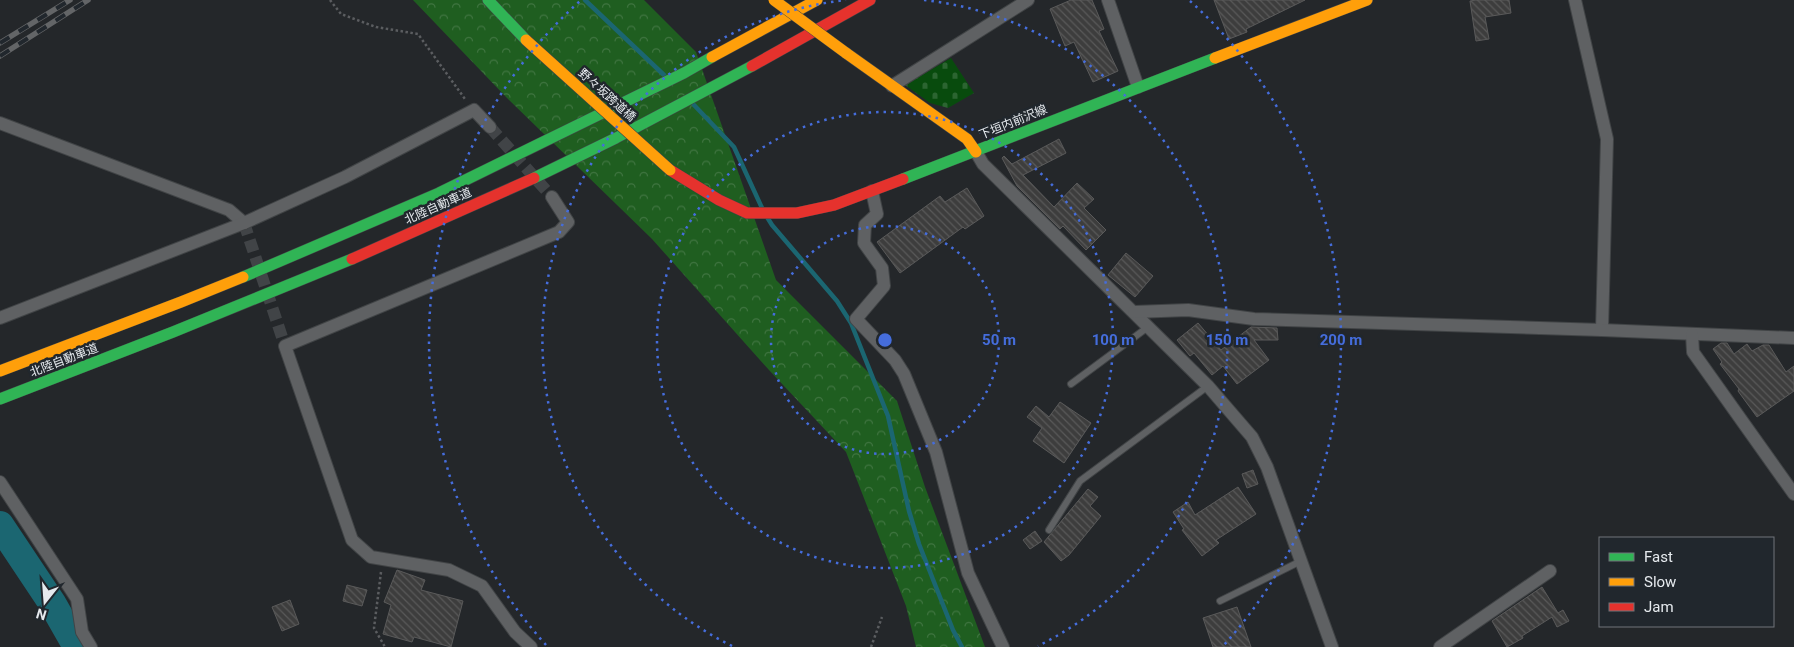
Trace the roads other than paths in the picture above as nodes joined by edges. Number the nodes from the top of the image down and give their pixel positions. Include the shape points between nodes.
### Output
1 (488, 0) edge
2 (774, 0) edge
3 (817, 0) edge
4 (870, 0) edge
5 (1028, 0) edge
6 (1108, 0) edge
7 (1367, 0) edge
8 (1575, 0) edge
9 (892, 86) junction
10 (1138, 87) junction
11 (0, 123) edge
12 (490, 127) tunnel mouth
13 (976, 152) junction
14 (670, 170) joint
15 (872, 192) junction
16 (552, 197) tunnel mouth
17 (244, 223) junction
18 (1134, 312) junction
19 (0, 318) edge
20 (1148, 327) junction
21 (1602, 330) junction
22 (1692, 334) junction
23 (1794, 338) edge
24 (0, 371) edge
25 (1071, 384) dead end
26 (1208, 386) junction
27 (0, 399) edge
28 (0, 482) edge
29 (1794, 494) edge
30 (1049, 530) dead end
31 (1301, 561) junction
32 (1550, 570) dead end
33 (1220, 601) dead end
34 (91, 647) edge
35 (532, 647) edge
36 (1003, 647) edge
37 (1332, 647) edge
38 (1440, 647) edge

1 - 14 main road, 野々坂跨道橋, bridge via 526,40
2 - 9 main road, bridge
3 - 24 main road, 北陸自動車道 via 684,73 440,193 190,298
4 - 27 main road, 北陸自動車道 via 698,95 461,212 199,322
5 - 9 street
6 - 10 street
7 - 10 main road, 下垣内前沢線
8 - 21 street via 1607,139
9 - 13 main road via 967,139
10 - 13 main road, 下垣内前沢線
11 - 17 street via 229,210
12 - 17 street via 474,110 345,177
13 - 15 main road, 下垣内前沢線
13 - 18 street via 983,164
14 - 15 main road, 下垣内前沢線 via 747,213 797,213
15 - 36 street via 876,214 865,225 864,243 882,268 884,286 856,320 895,360 904,374 936,452 968,573
16 - 35 street via 568,222 559,232 285,346 352,540 370,557 449,570 482,586 514,632
17 - 19 street
18 - 20 street
18 - 21 street via 1188,310 1254,319
20 - 25 lane
20 - 26 street
21 - 22 street
22 - 23 street
22 - 29 street via 1693,352
26 - 30 lane via 1080,481
26 - 31 street via 1252,436 1267,467
28 - 34 street via 77,599 82,632
31 - 33 lane
31 - 37 street
32 - 38 street

